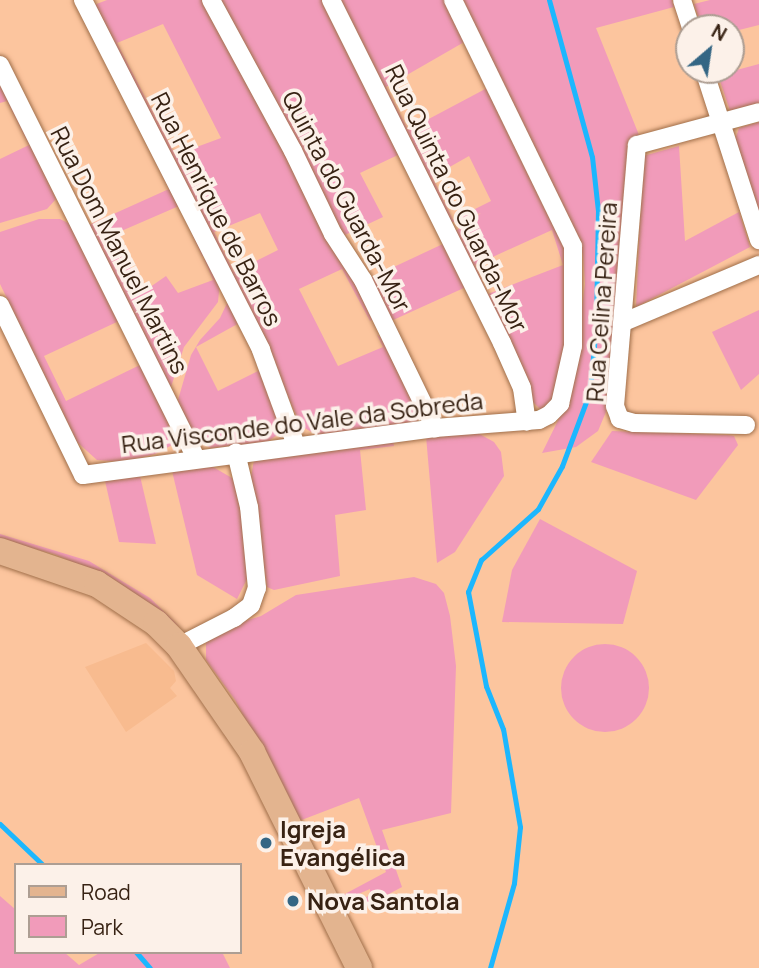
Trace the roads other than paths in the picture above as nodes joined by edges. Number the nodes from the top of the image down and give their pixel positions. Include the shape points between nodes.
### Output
1 (83, 0) edge
2 (211, 0) edge
3 (331, 0) edge
4 (453, 0) edge
5 (0, 65) edge
6 (708, 84) edge
7 (759, 112) edge
8 (721, 123) junction
9 (759, 240) edge
10 (759, 265) edge
11 (0, 305) edge
12 (624, 322) junction
13 (527, 422) junction
14 (746, 425) dead end
15 (435, 428) junction
16 (296, 445) junction
17 (236, 453) junction
18 (196, 458) junction
19 (0, 551) edge
20 (178, 646) junction
21 (359, 968) edge

1 - 16 street, Rua Henrique de Barros via 261,350
2 - 15 street, Quinta do Guarda-Mor via 333,234 363,280
3 - 13 street, Rua Quinta do Guarda-Mor via 502,343 522,388
4 - 13 street via 573,246 577,307 568,382 560,404 539,421
5 - 18 street, Rua Dom Manuel Martins
6 - 8 street
7 - 8 street
8 - 9 street
8 - 12 street, Rua Celina Pereira via 637,145
10 - 12 street
11 - 18 street, Rua Visconde do Vale da Sobreda via 83,475
12 - 14 street, Rua Celina Pereira via 615,406 620,419 634,424
13 - 15 street, Rua Visconde do Vale da Sobreda
15 - 16 street, Rua Visconde do Vale da Sobreda
16 - 17 street, Rua Visconde do Vale da Sobreda
17 - 18 street, Rua Visconde do Vale da Sobreda
17 - 20 street via 251,518 257,588 251,606
19 - 20 main road via 97,584 146,616
20 - 21 main road via 252,752

